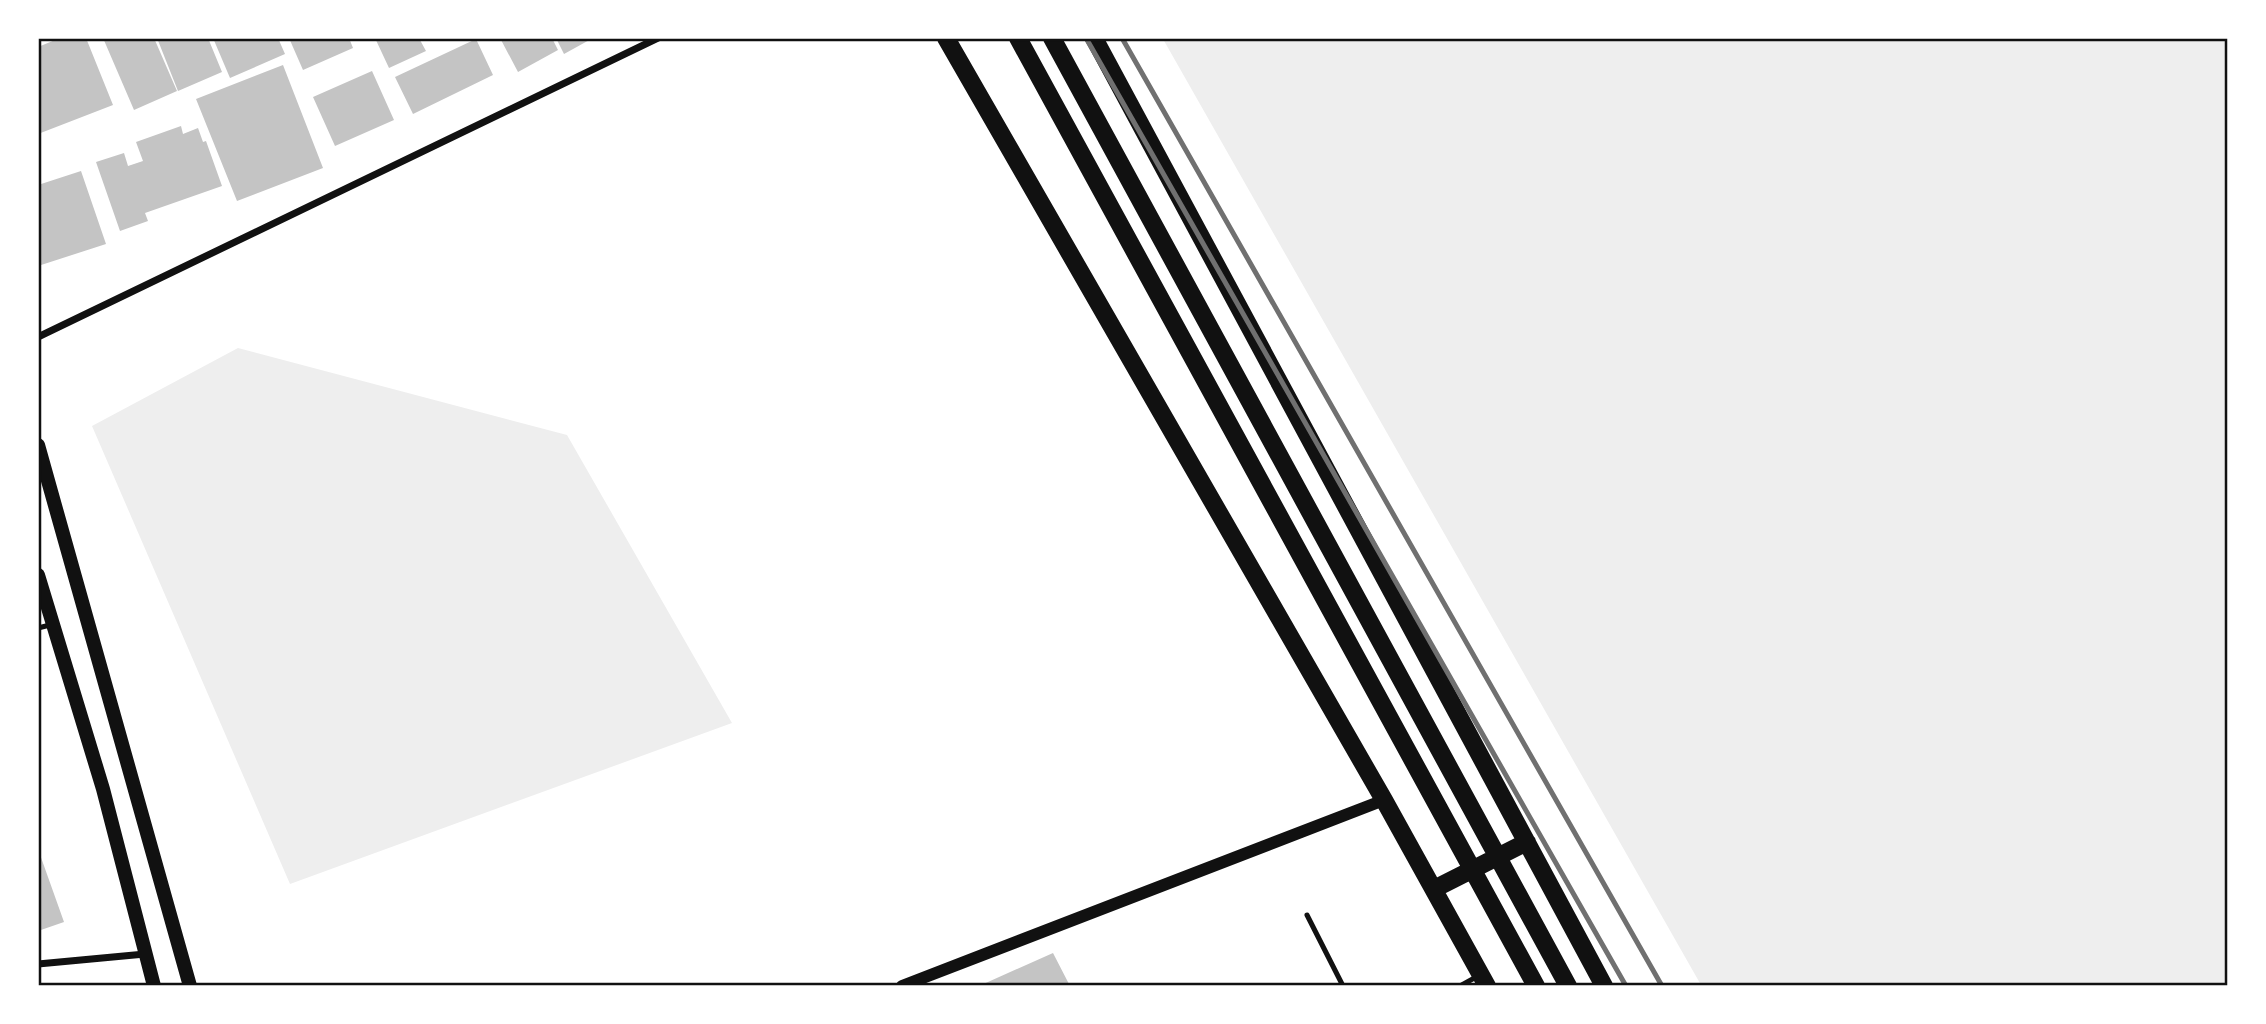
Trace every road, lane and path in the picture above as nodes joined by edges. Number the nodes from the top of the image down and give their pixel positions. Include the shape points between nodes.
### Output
1 (658, 38) edge
2 (946, 38) edge
3 (1018, 38) edge
4 (1052, 38) edge
5 (1094, 38) edge
6 (38, 337) edge
7 (38, 445) edge
8 (38, 575) edge
9 (46, 626) edge
10 (1384, 800) junction
11 (1527, 842) junction
12 (1434, 890) junction
13 (1307, 915) dead end
14 (146, 954) junction
15 (38, 964) edge
16 (1484, 980) edge
17 (153, 985) edge
18 (190, 985) edge
19 (902, 985) edge
20 (1343, 985) edge
21 (1460, 985) edge
22 (1535, 985) edge
23 (1568, 985) edge
24 (1604, 985) edge

1 - 6 street
2 - 10 main road
3 - 22 main road
4 - 23 main road
5 - 11 main road
7 - 18 main road
8 - 9 main road
9 - 14 main road via 103,789
10 - 12 main road
10 - 19 street
11 - 12 main road
11 - 24 main road
12 - 16 main road
13 - 20 lane
14 - 15 street
14 - 17 main road
16 - 21 lane

